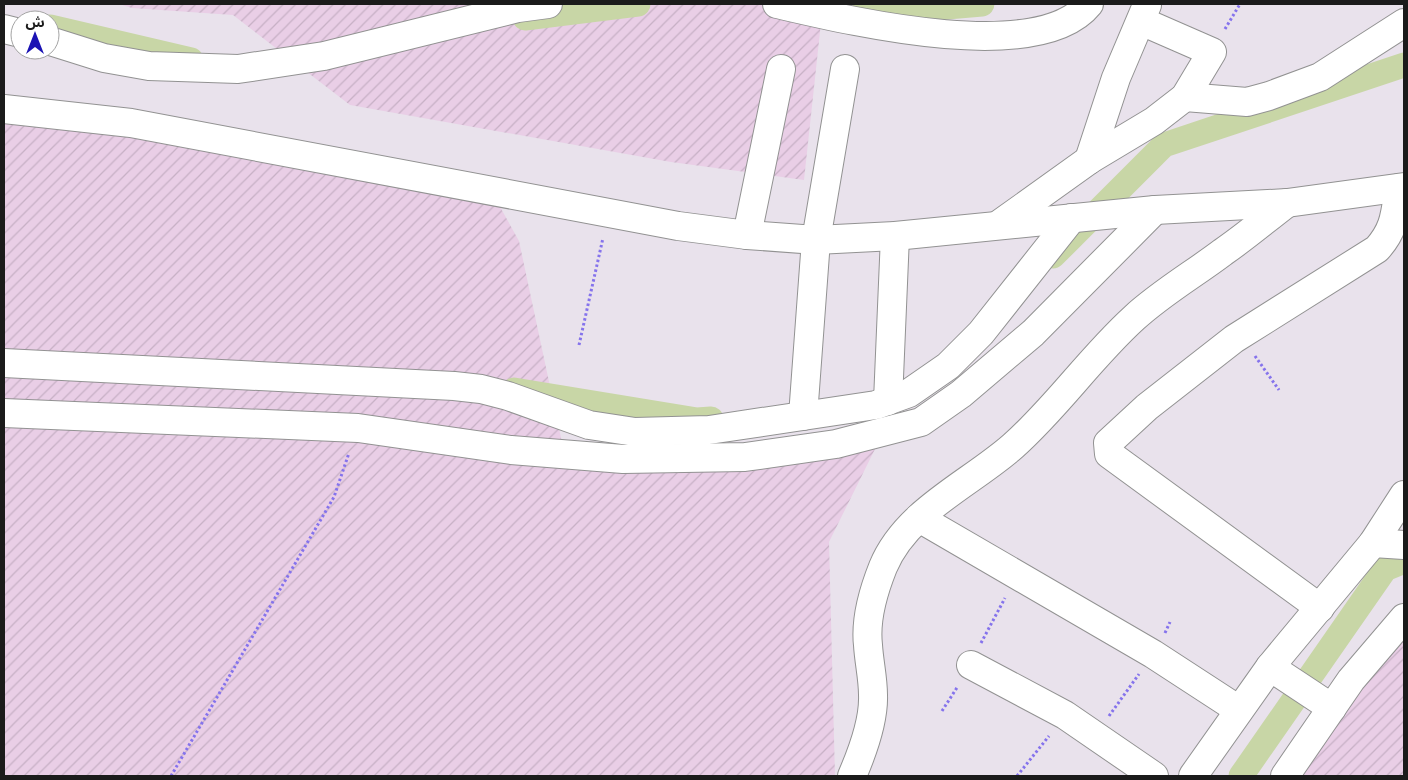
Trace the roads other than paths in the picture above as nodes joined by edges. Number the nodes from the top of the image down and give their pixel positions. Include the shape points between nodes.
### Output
1 (548, 4) edge
2 (777, 4) edge
3 (1089, 4) edge
4 (1144, 12) edge
5 (864, 13) edge
6 (1404, 23) edge
7 (60, 44) edge
8 (781, 68) dead end
9 (845, 68) dead end
10 (1185, 97) junction
11 (4, 108) edge
12 (1089, 160) junction
13 (1402, 187) edge
14 (1286, 202) junction
15 (1155, 210) junction
16 (1072, 218) junction
17 (999, 224) junction
18 (747, 235) junction
19 (895, 236) junction
20 (816, 240) junction
21 (4, 363) edge
22 (888, 401) junction
23 (4, 413) edge
24 (803, 416) junction
25 (1404, 495) edge
26 (919, 518) junction
27 (1373, 543) junction
28 (1404, 545) edge
29 (1320, 608) junction
30 (1404, 618) edge
31 (971, 665) road end
32 (1270, 667) junction
33 (1332, 708) junction
34 (1239, 710) junction
35 (852, 776) edge
36 (1154, 776) edge
37 (1193, 776) edge
38 (1285, 776) edge

1 - 7 street via 518,8 324,56 238,69 149,66 104,58
2 - 5 street
3 - 5 street via 1062,23 1026,34 975,37 906,31
4 - 10 street via 1212,52
4 - 12 street via 1116,78
6 - 10 street via 1320,77 1269,96 1247,102
8 - 18 street
9 - 20 street
10 - 12 street via 1154,121
11 - 18 street via 130,123 678,226
12 - 17 street
13 - 14 street
13 - 29 street via 1389,236 1377,249 1234,339 1112,437 1107,448 1110,454
14 - 15 street
14 - 26 street via 1136,316 1014,445
15 - 16 street
15 - 23 street via 1032,333 961,394 921,422 836,444 745,457 623,459 511,450 358,428
16 - 17 street
16 - 22 street via 981,332 948,366 909,393
17 - 19 street
18 - 20 street
19 - 20 street
19 - 22 street
20 - 24 street
21 - 24 street via 454,386 508,396 589,425 635,432 709,430
22 - 24 street
25 - 27 street
26 - 34 street via 1153,654
26 - 35 street via 900,537 884,565 868,613 874,696 865,741
27 - 28 street
27 - 29 street
29 - 32 street
30 - 33 street via 1351,680
31 - 36 street via 1065,715
32 - 33 street
32 - 34 street
33 - 38 street
34 - 37 street

